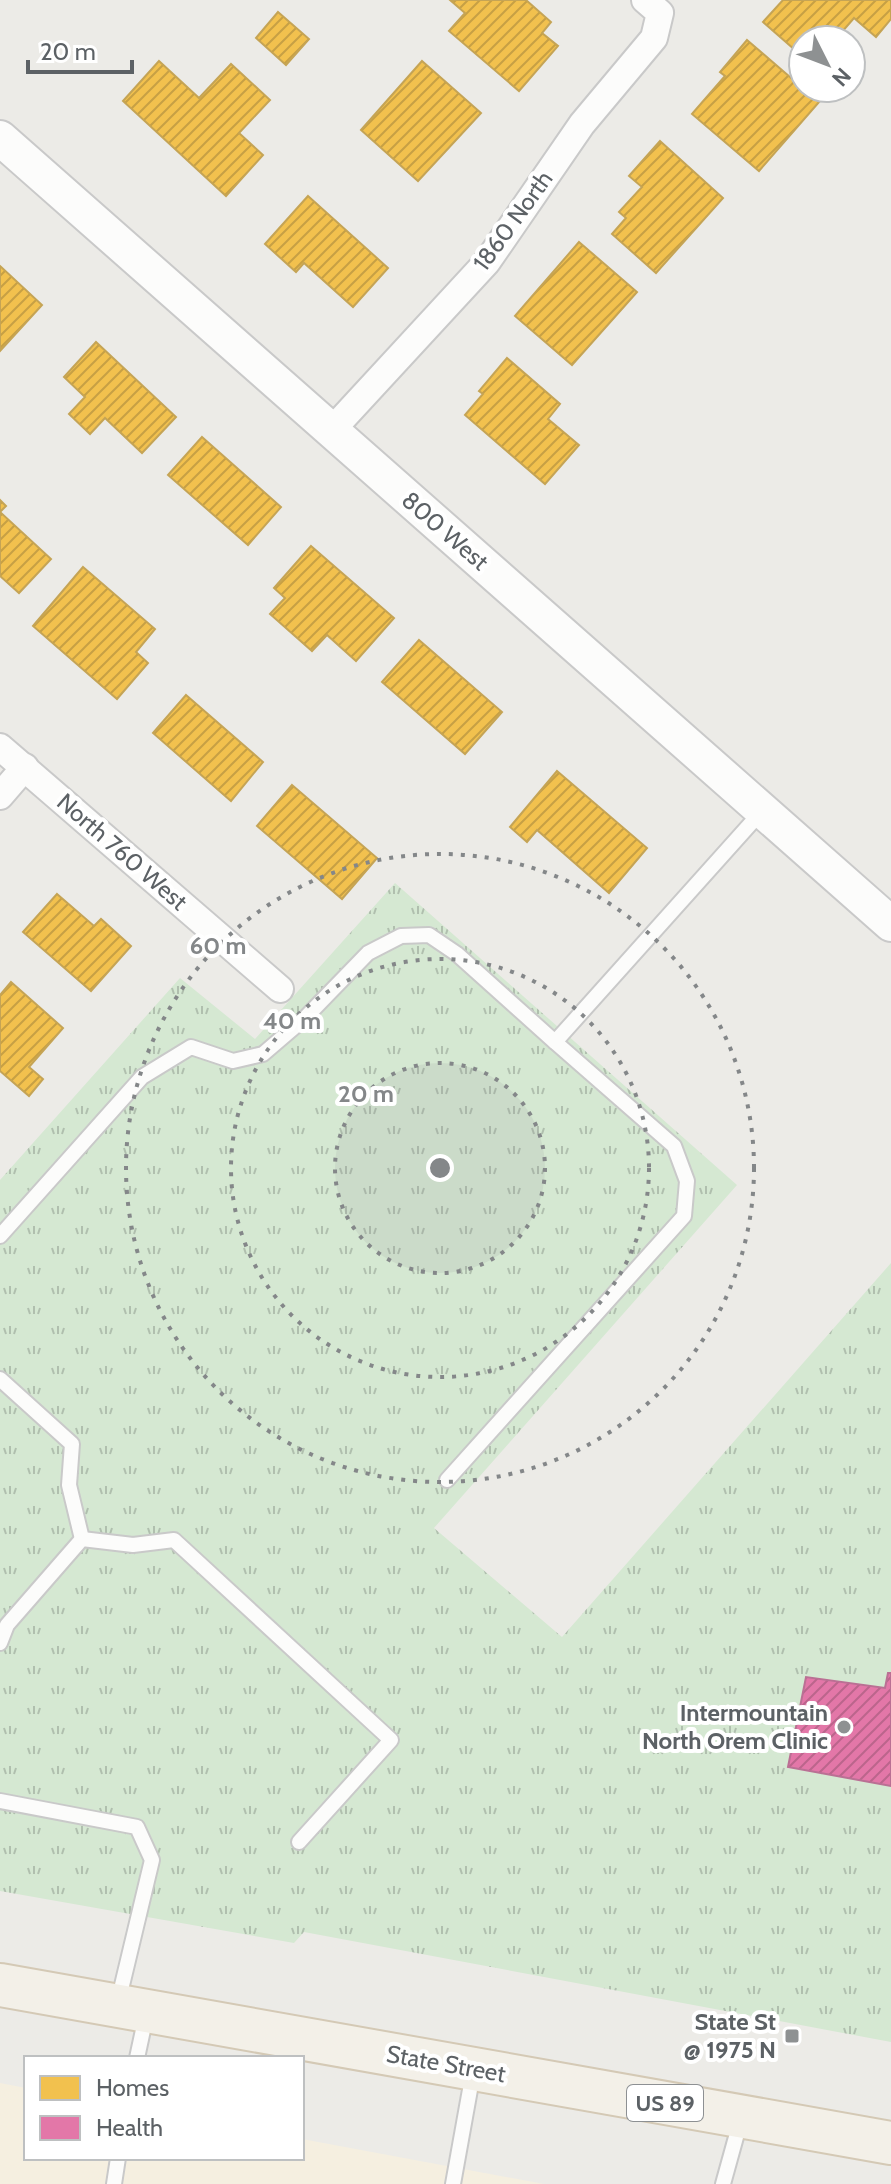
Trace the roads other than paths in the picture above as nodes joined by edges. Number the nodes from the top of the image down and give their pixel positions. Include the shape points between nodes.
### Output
1 (645, 0) edge
2 (0, 138) edge
3 (331, 431) junction
4 (0, 747) edge
5 (25, 767) junction
6 (0, 796) edge
7 (762, 810) junction
8 (891, 924) edge
9 (280, 989) dead end
10 (555, 1042) junction
11 (0, 1236) edge
12 (0, 1379) edge
13 (447, 1480) dead end
14 (82, 1539) junction
15 (0, 1643) edge
16 (0, 1801) edge
17 (299, 1842) dead end
18 (0, 1985) edge
19 (132, 2009) junction
20 (137, 2056) edge
21 (474, 2069) junction
22 (742, 2116) junction
23 (891, 2143) edge
24 (118, 2160) edge
25 (114, 2184) edge
26 (453, 2184) edge
27 (723, 2184) edge

1 - 3 street, 1860 North via 660,13 654,38 582,124 487,262
2 - 3 street, 800 West
3 - 7 street, 800 West
4 - 5 street, North 760 West
5 - 6 street
5 - 9 street, North 760 West
7 - 8 street, 800 West
7 - 10 lane
10 - 11 lane via 457,954 429,935 401,936 368,953 263,1054 233,1061 191,1047 142,1077
10 - 13 lane via 674,1146 687,1181 684,1216
12 - 14 lane via 72,1444 69,1485
14 - 15 lane via 7,1625
14 - 17 lane via 133,1545 174,1540 391,1740
16 - 19 lane via 137,1827 152,1860
18 - 19 main road, State Street / US 89
19 - 20 lane
19 - 21 main road, State Street / US 89
21 - 22 main road, State Street / US 89
21 - 26 lane
22 - 23 main road, State Street / US 89
22 - 27 lane
24 - 25 lane

